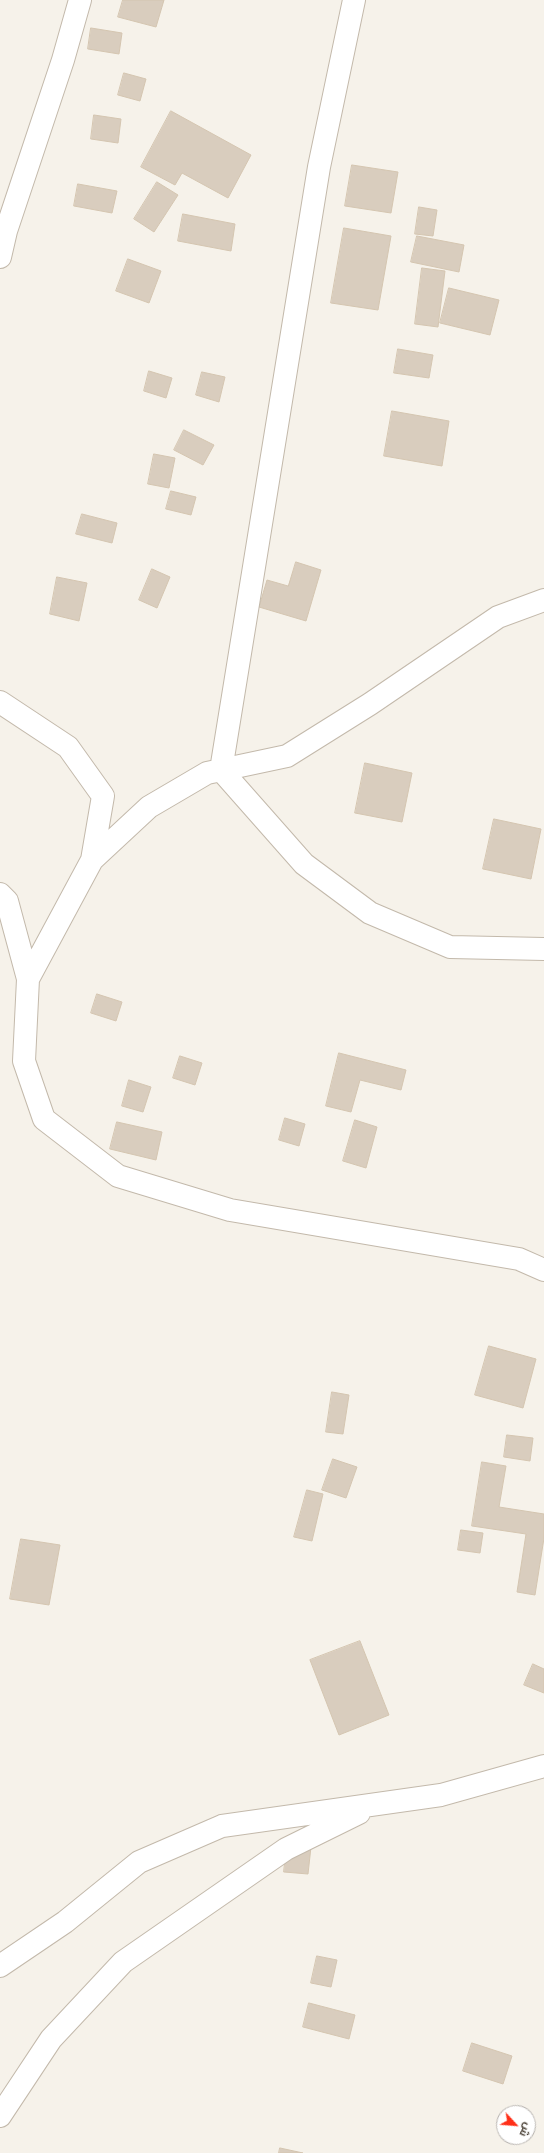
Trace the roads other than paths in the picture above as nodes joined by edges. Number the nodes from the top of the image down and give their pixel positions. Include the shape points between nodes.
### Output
1 (80, 0) edge
2 (354, 0) edge
3 (0, 257) edge
4 (544, 600) edge
5 (0, 702) edge
6 (221, 770) junction
7 (92, 860) junction
8 (0, 894) edge
9 (544, 949) edge
10 (28, 979) junction
11 (544, 1270) edge
12 (544, 1766) edge
13 (376, 1805) junction
14 (0, 1966) edge
15 (0, 2116) edge

1 - 3 street
2 - 6 street via 319,166
4 - 6 street via 498,617 370,704 287,756
5 - 7 street via 68,747 103,796
6 - 7 street via 208,773 149,807
6 - 9 street via 304,864 370,913 450,947
7 - 10 street
8 - 10 street via 6,901
10 - 11 street via 24,1061 44,1119 118,1176 230,1210 519,1258
12 - 13 street via 441,1795
13 - 14 street via 222,1826 139,1862 65,1922
13 - 15 street via 286,1849 124,1962 51,2040

